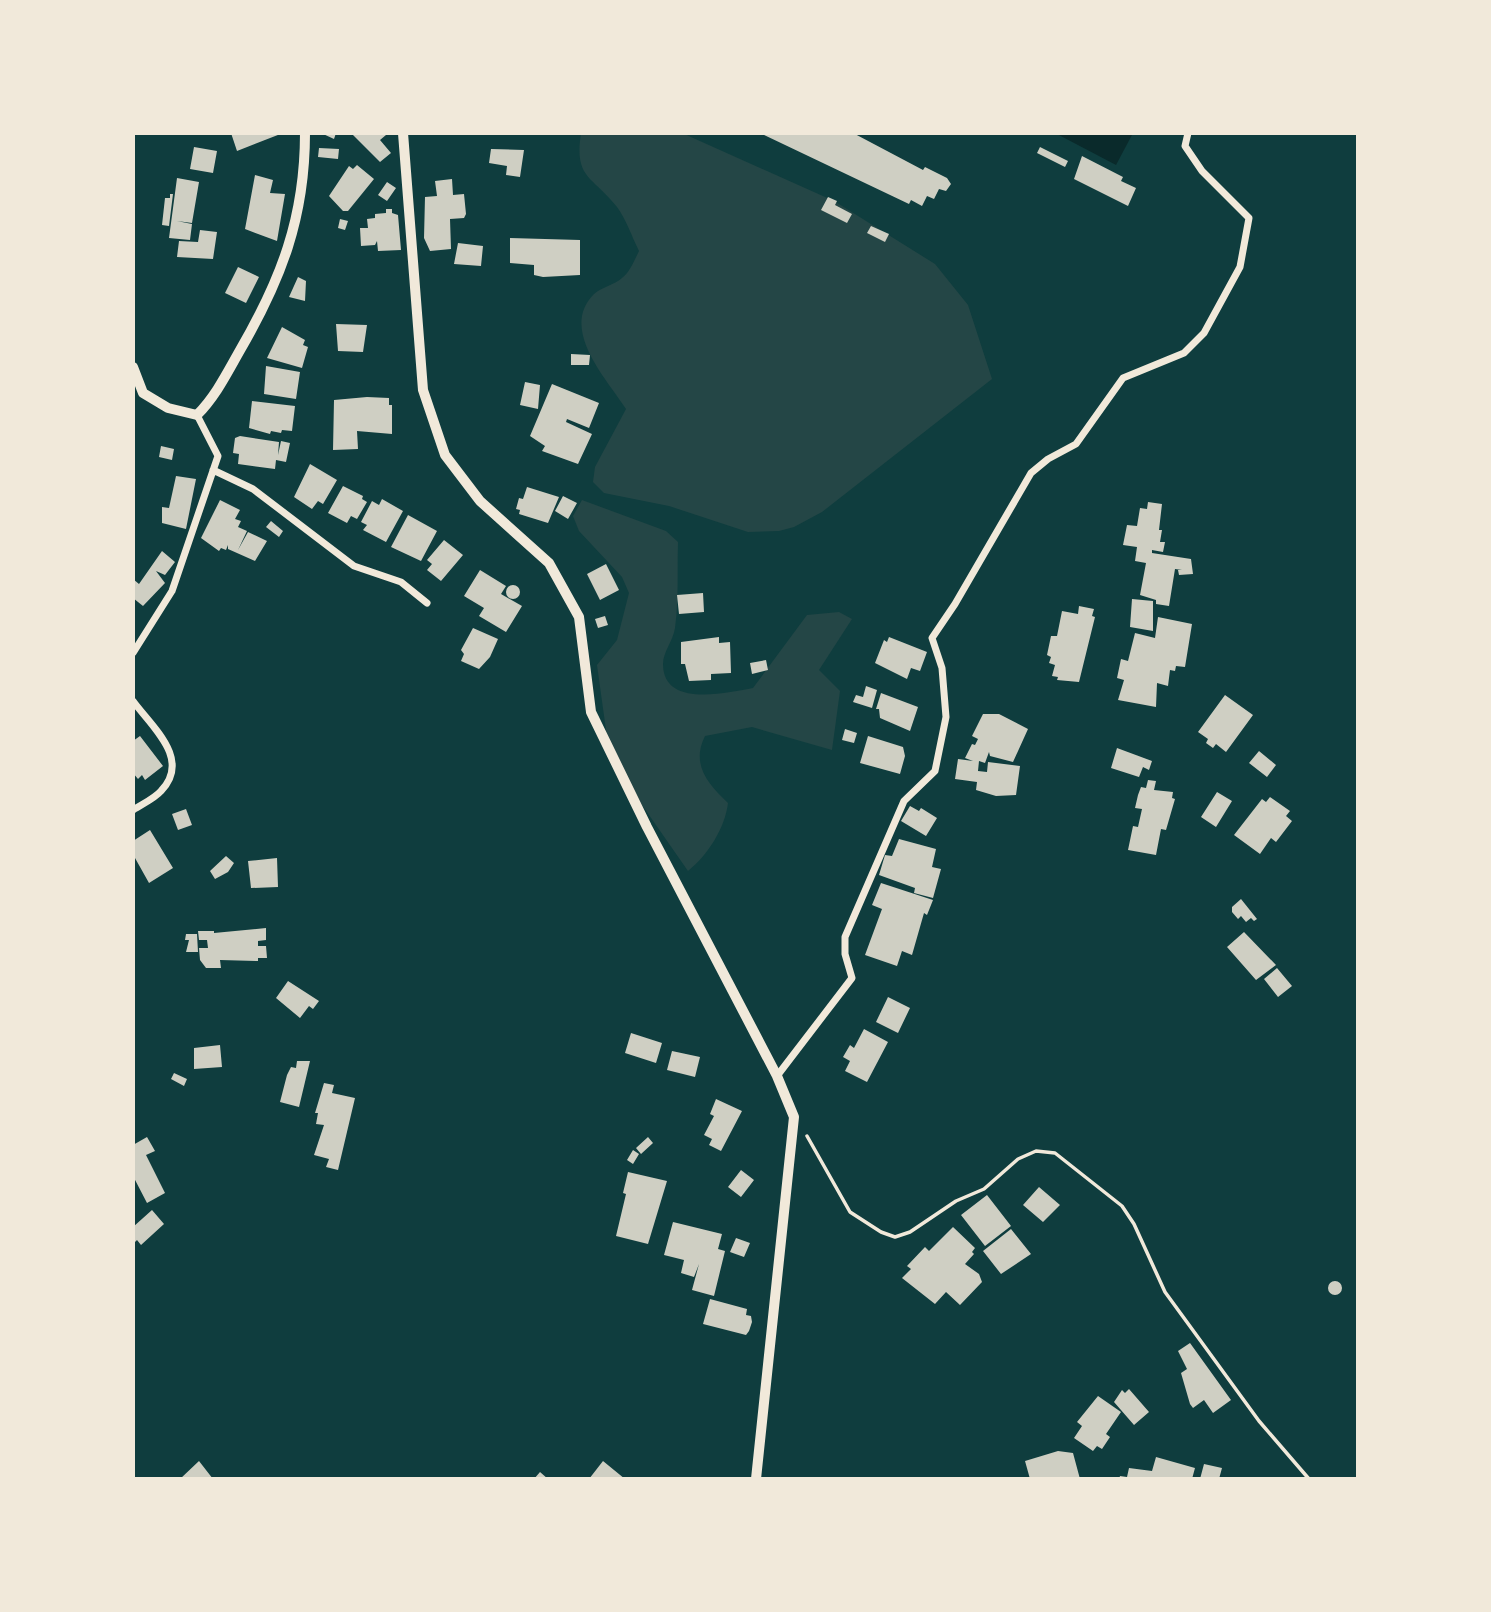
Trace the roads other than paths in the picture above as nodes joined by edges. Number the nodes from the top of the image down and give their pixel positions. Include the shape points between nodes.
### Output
1 (305, 133) edge
2 (403, 133) edge
3 (1188, 133) edge
4 (133, 367) edge
5 (197, 415) junction
6 (213, 470) junction
7 (427, 603) dead end
8 (133, 653) edge
9 (133, 701) edge
10 (133, 810) edge
11 (777, 1076) junction
12 (756, 1479) edge

1 - 5 street via 305,179 289,250 269,300 211,401
2 - 11 street via 423,390 445,455 480,500 549,563 579,617 592,712
3 - 11 street via 1185,146 1202,171 1249,218 1240,267 1204,333 1184,353 1123,378 1076,444 1048,458 1031,474 943,618 932,638 942,668 946,717 935,771 904,801 845,937 852,978
4 - 5 street via 143,393 169,408
5 - 6 street via 218,456
6 - 7 street via 253,489 354,566 401,582
6 - 8 street via 172,591
9 - 10 street via 160,732 172,757 161,792
11 - 12 street via 794,1117

